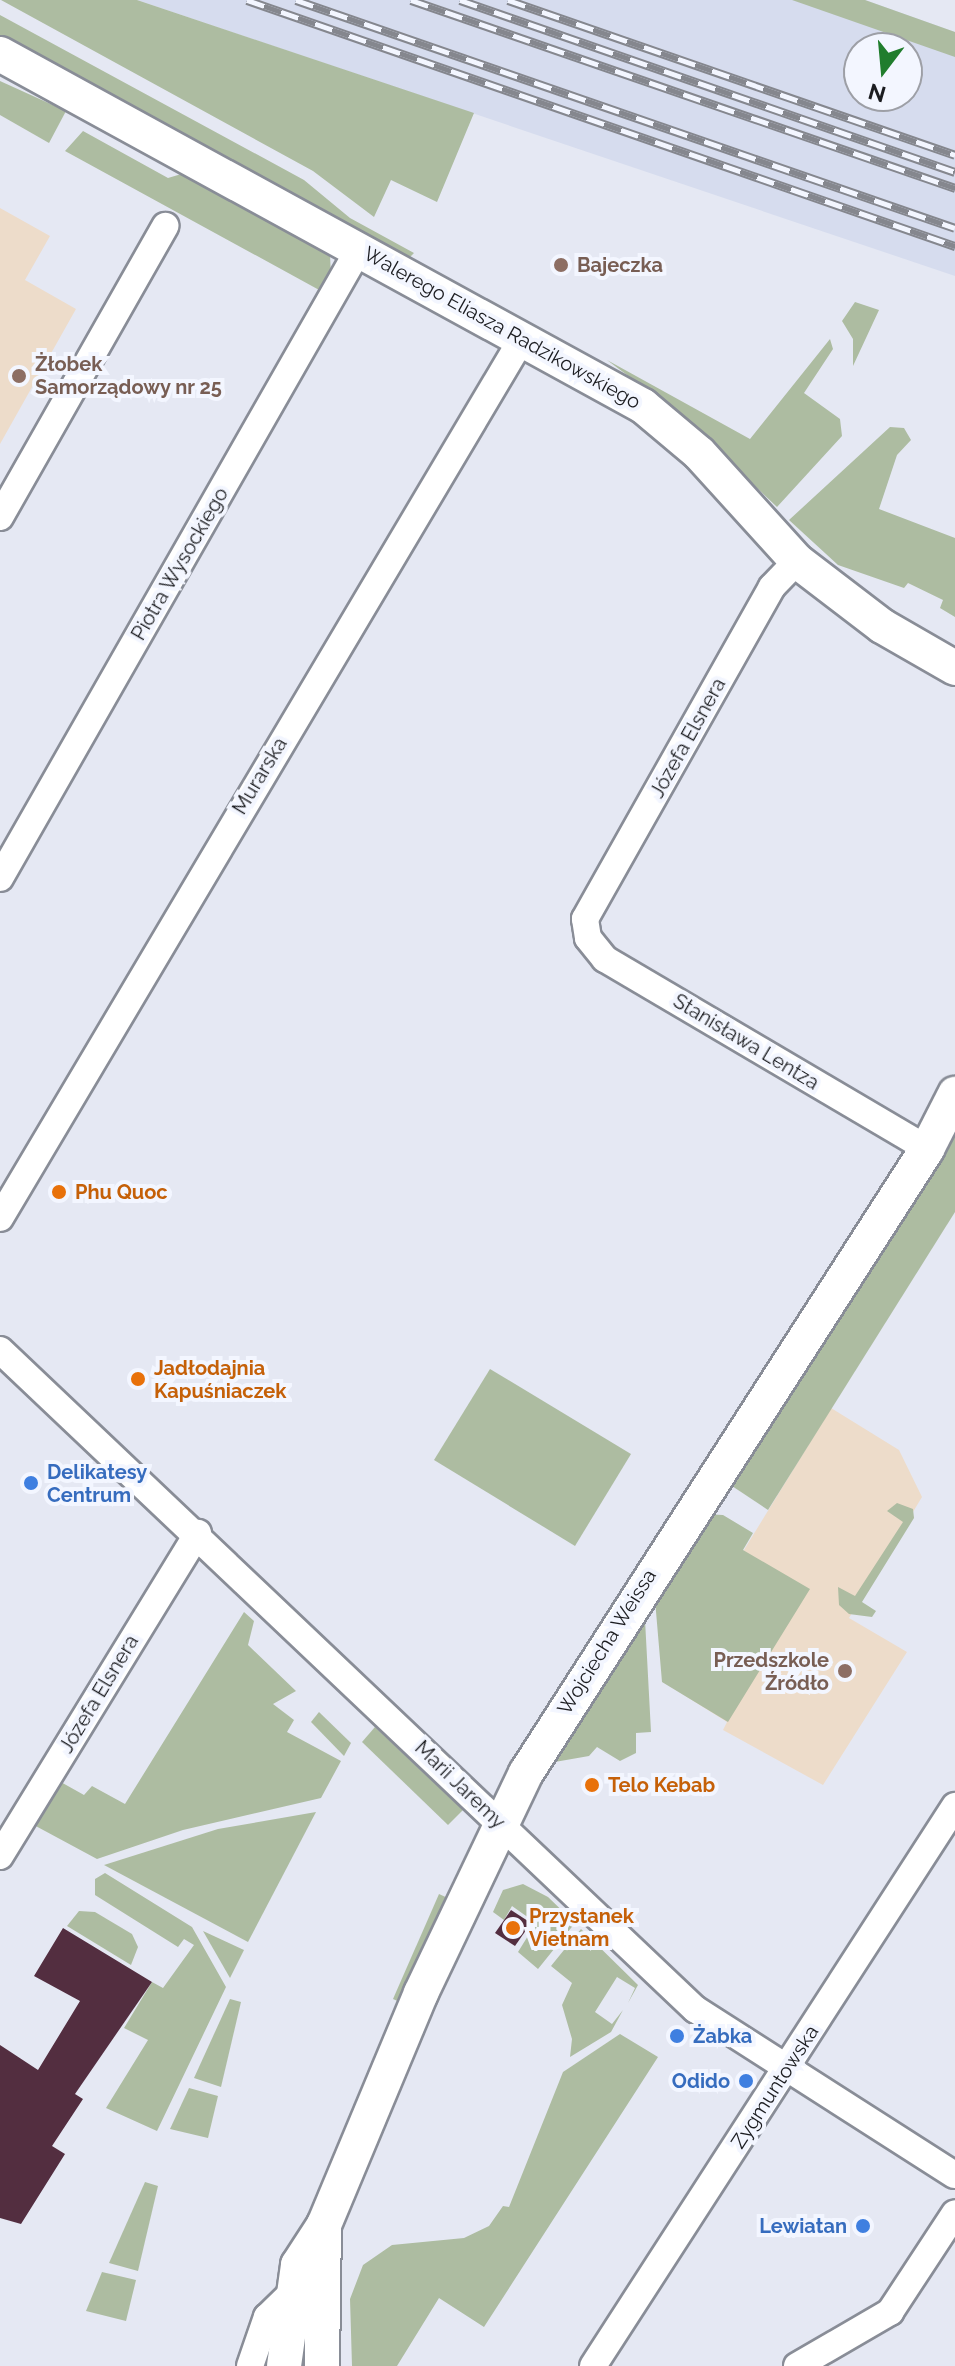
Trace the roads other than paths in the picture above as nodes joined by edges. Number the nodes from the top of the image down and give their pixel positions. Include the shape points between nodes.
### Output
1 (0, 54) edge
2 (165, 226) dead end
3 (359, 249) junction
4 (523, 337) junction
5 (0, 517) edge
6 (797, 561) junction
7 (955, 668) edge
8 (0, 878) edge
9 (585, 919) joint
10 (955, 1094) edge
11 (927, 1149) junction
12 (0, 1218) edge
13 (0, 1350) edge
14 (198, 1533) junction
15 (955, 1806) edge
16 (501, 1823) junction
17 (0, 1856) edge
18 (786, 2071) junction
19 (955, 2175) edge
20 (955, 2213) edge
21 (324, 2225) junction
22 (289, 2296) junction
23 (250, 2366) edge
24 (284, 2366) edge
25 (322, 2366) edge
26 (593, 2366) edge
27 (797, 2366) edge

1 - 3 street, Walerego Eliasza Radzikowskiego
2 - 5 street
3 - 4 street, Walerego Eliasza Radzikowskiego
3 - 8 street, Piotra Wysockiego
4 - 6 street, Walerego Eliasza Radzikowskiego via 666,422
4 - 12 street, Murarska
6 - 7 street, Walerego Eliasza Radzikowskiego via 882,626
6 - 9 street, Józefa Elsnera via 772,587
9 - 11 street, Stanisława Lentza via 588,938 605,959
10 - 11 street, Wojciecha Weissa
11 - 16 street, Wojciecha Weissa via 646,1580
13 - 14 street, Marii Jaremy
14 - 16 street, Marii Jaremy
14 - 17 street, Józefa Elsnera
15 - 18 street, Zygmuntowska
16 - 18 street, Marii Jaremy via 695,2009
16 - 21 street, Wojciecha Weissa
18 - 19 street, Marii Jaremy
18 - 26 street, Zygmuntowska
20 - 27 street via 890,2312
21 - 22 street, Wojciecha Weissa via 303,2253
21 - 25 street, Wojciecha Weissa
22 - 23 street via 267,2317
22 - 24 street, Wojciecha Weissa

